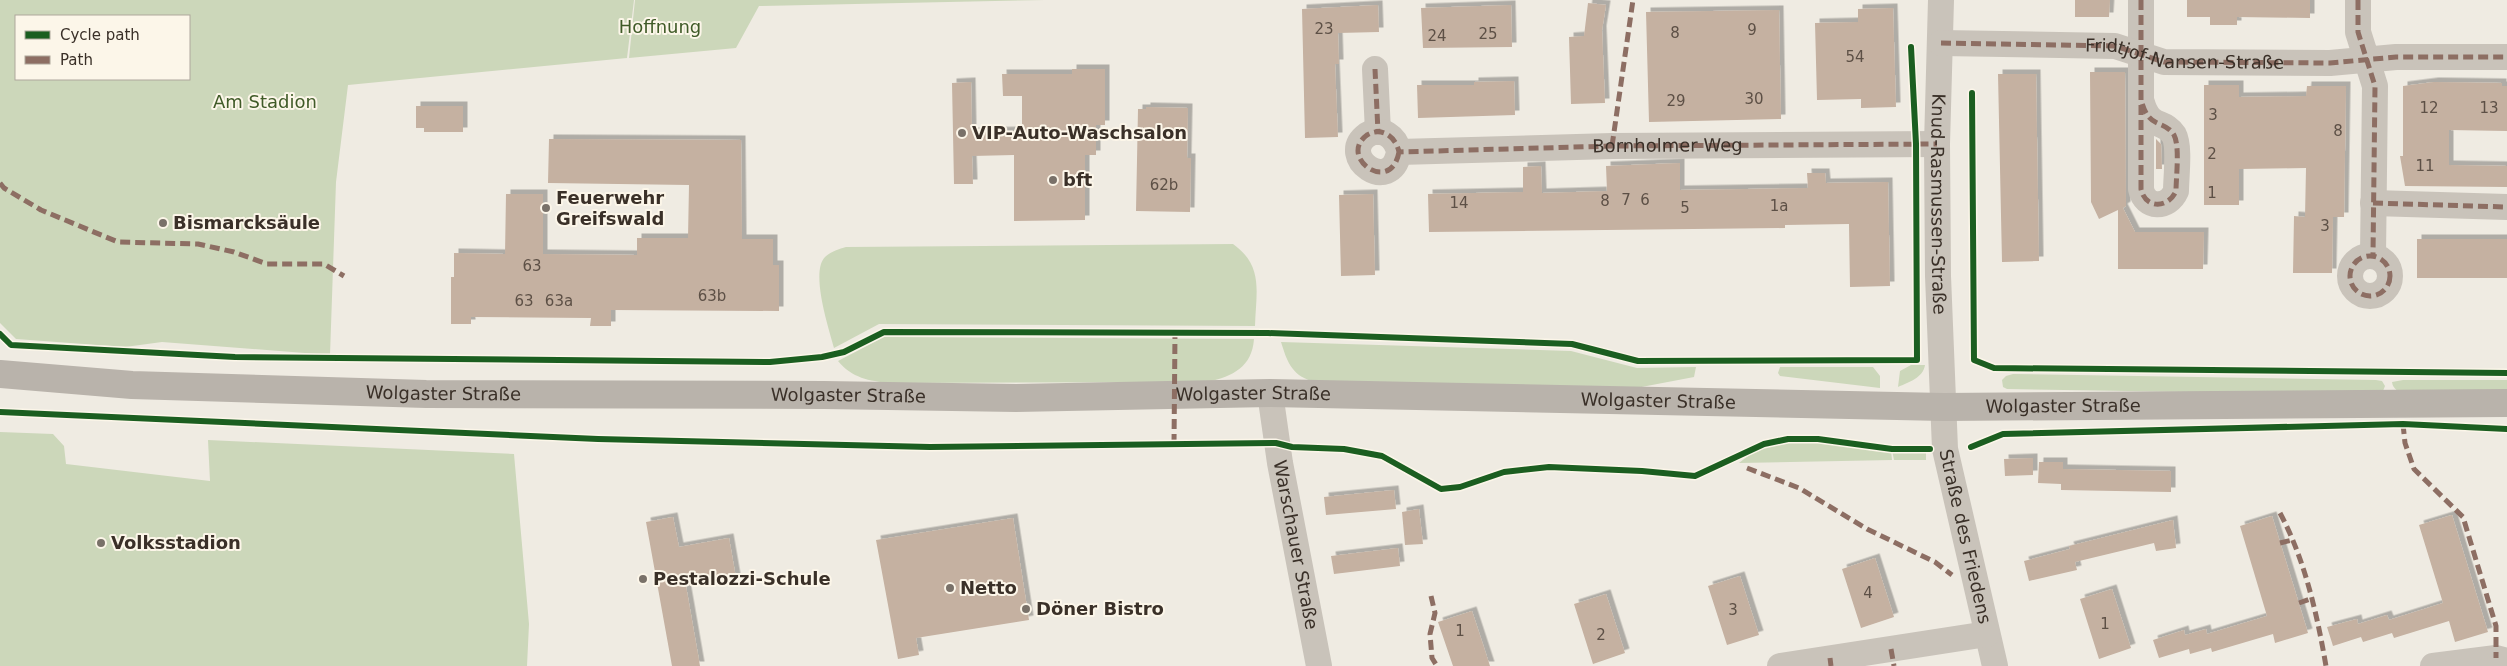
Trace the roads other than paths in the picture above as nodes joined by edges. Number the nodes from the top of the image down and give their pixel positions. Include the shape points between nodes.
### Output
1 (1941, 0) edge
2 (2141, 0) edge
3 (2358, 0) edge
4 (1941, 43) junction
5 (2142, 55) junction
6 (2507, 57) edge
7 (2367, 60) junction
8 (1375, 69) dead end
9 (2142, 103) dead end
10 (1378, 132) junction
11 (1937, 144) junction
12 (1399, 152) junction
13 (2373, 204) junction
14 (2507, 207) edge
15 (2373, 255) dead end
16 (0, 374) edge
17 (1270, 393) junction
18 (2507, 403) edge
19 (1944, 407) junction
20 (1987, 634) junction
21 (2507, 661) edge
22 (1319, 666) edge
23 (1780, 666) edge
24 (1995, 666) edge
25 (2442, 666) edge

1 - 4 street, Knud-Rasmussen-Straße
2 - 5 street
3 - 7 street via 2358,32
4 - 5 street, Fridtjof-Nansen-Straße via 2114,46
4 - 11 street, Knud-Rasmussen-Straße
5 - 7 street, Fridtjof-Nansen-Straße via 2164,62 2330,63
5 - 9 street
6 - 7 street, Fridtjof-Nansen-Straße
7 - 13 street via 2375,86
8 - 10 street
10 - 12 street via 1390,135
10 - 12 street via 1362,141 1359,153 1364,166 1376,172 1383,171 1394,164
11 - 12 street, Bornholmer Weg via 1612,146
11 - 19 street, Knud-Rasmussen-Straße via 1938,276
13 - 14 street
13 - 15 street
16 - 17 main road, Wolgaster Straße via 132,385 426,394 1016,398
17 - 19 main road, Wolgaster Straße
17 - 22 street, Warschauer Straße via 1280,463
18 - 19 main road, Wolgaster Straße
19 - 20 street, Straße des Friedens via 1946,460
20 - 23 street
20 - 24 street, Straße des Friedens
21 - 25 street via 2496,658

